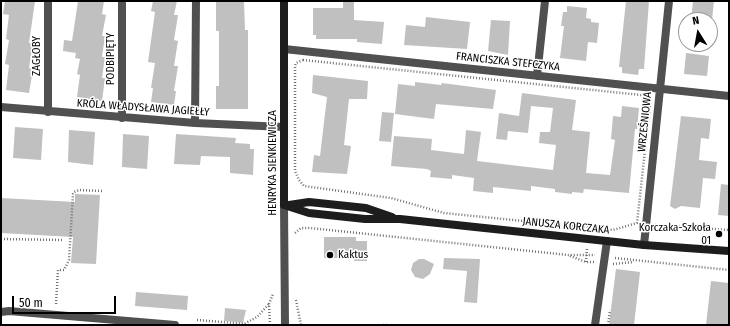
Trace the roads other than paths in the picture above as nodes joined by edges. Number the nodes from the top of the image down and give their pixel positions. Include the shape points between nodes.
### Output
1 (48, 1) edge
2 (122, 1) edge
3 (196, 1) edge
4 (284, 1) edge
5 (545, 1) edge
6 (669, 1) edge
7 (284, 49) junction
8 (537, 76) junction
9 (660, 89) junction
10 (729, 96) edge
11 (1, 107) edge
12 (48, 112) junction
13 (122, 118) junction
14 (195, 123) junction
15 (284, 127) junction
16 (284, 205) junction
17 (607, 241) junction
18 (644, 245) junction
19 (729, 251) edge
20 (1, 312) edge
21 (175, 325) edge
22 (285, 325) edge
23 (595, 325) edge

1 - 12 street, ZAGŁOBY
2 - 13 street, PODBIPIĘTY
3 - 14 street
4 - 7 street, HENRYKA SIENKIEWICZA
5 - 8 street
6 - 9 street, WRZEŚNIOWA
7 - 8 street, FRANCISZKA STEFCZYKA
7 - 15 street, HENRYKA SIENKIEWICZA
8 - 9 street, FRANCISZKA STEFCZYKA
9 - 10 street, FRANCISZKA STEFCZYKA
9 - 18 street, WRZEŚNIOWA
11 - 12 street, KRÓLA WŁADYSŁAWA JAGIEŁŁY
12 - 13 street, KRÓLA WŁADYSŁAWA JAGIEŁŁY
13 - 14 street, KRÓLA WŁADYSŁAWA JAGIEŁŁY
14 - 15 street, KRÓLA WŁADYSŁAWA JAGIEŁŁY
15 - 16 street, HENRYKA SIENKIEWICZA
16 - 17 street, JANUSZA KORCZAKA via 309,213 365,219 400,219
16 - 22 street, HENRYKA SIENKIEWICZA
17 - 18 street, JANUSZA KORCZAKA
17 - 23 street
18 - 19 street, JANUSZA KORCZAKA
20 - 21 street

